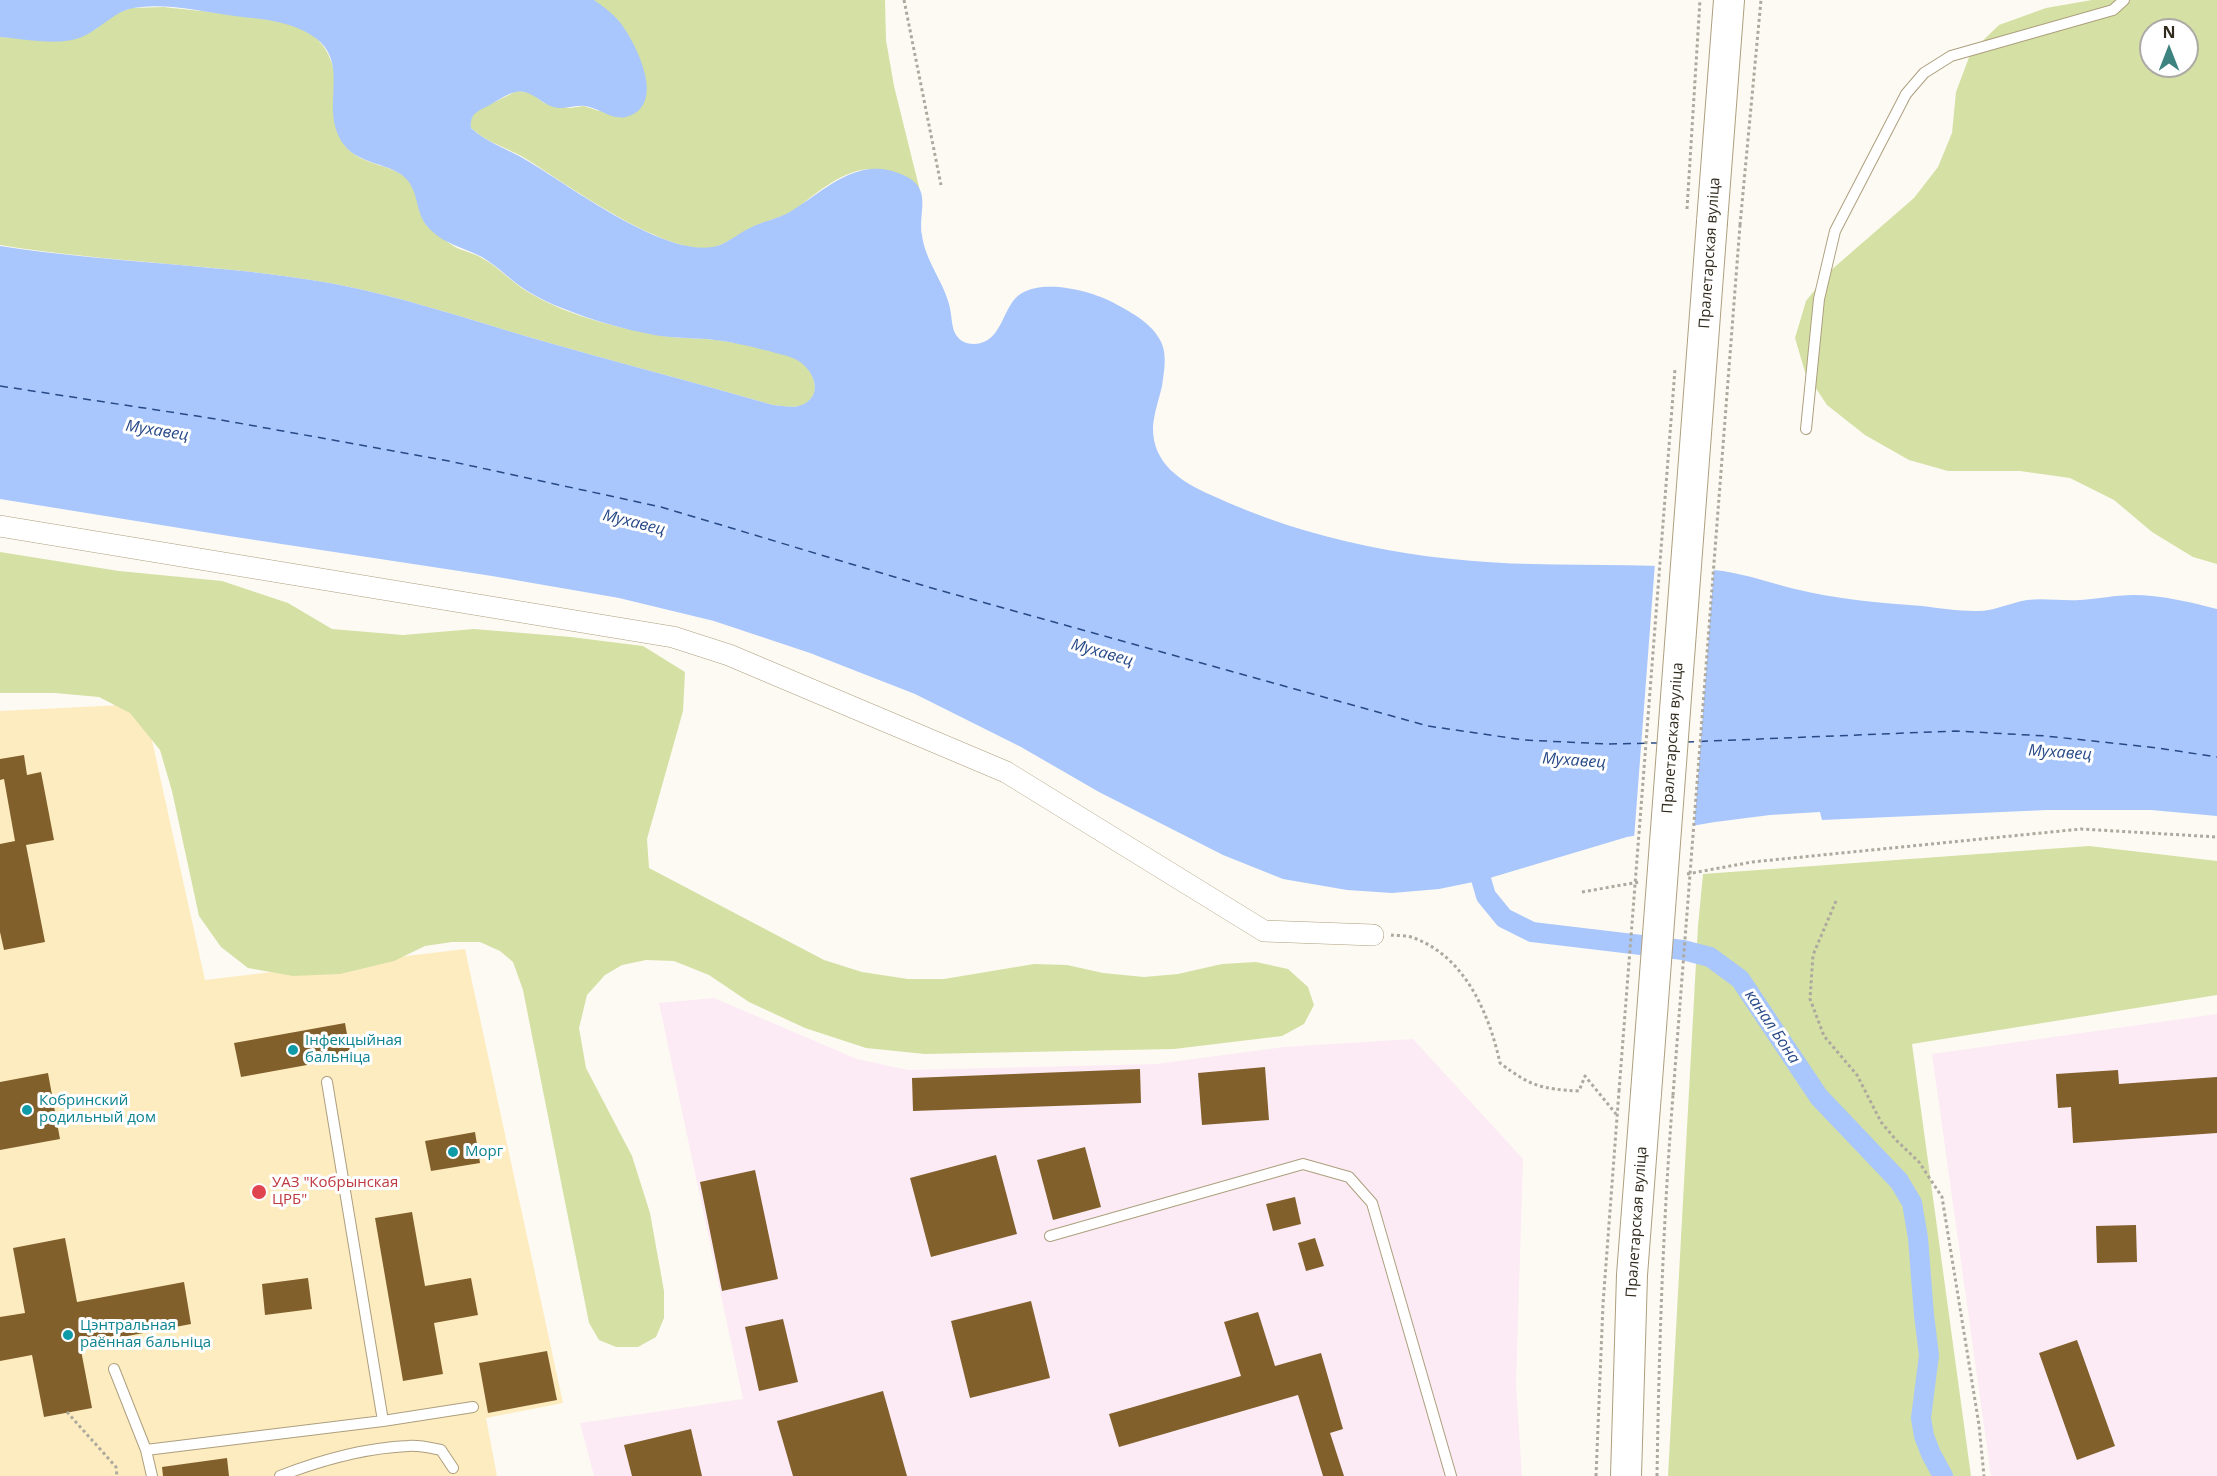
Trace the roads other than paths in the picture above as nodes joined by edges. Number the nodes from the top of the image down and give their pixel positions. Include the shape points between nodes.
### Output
1 (1730, 0) edge
2 (2124, 0) edge
3 (1806, 429) dead end
4 (0, 525) edge
5 (1372, 935) road end
6 (327, 1082) dead end
7 (1050, 1236) dead end
8 (114, 1370) dead end
9 (472, 1407) dead end
10 (383, 1421) junction
11 (146, 1450) junction
12 (453, 1468) dead end
13 (152, 1476) edge
14 (280, 1476) edge
15 (1451, 1476) edge
16 (1626, 1476) edge

1 - 16 main road, Пралетарская вуліца, bridge via 1632,1275
2 - 3 lane via 2113,9 1951,56 1924,73 1906,94 1835,231 1819,299
4 - 5 street via 673,637 761,668 1006,772 1264,931
6 - 10 lane
7 - 15 lane via 1303,1164 1349,1177 1372,1203
8 - 11 lane
9 - 10 lane
10 - 11 lane
11 - 13 lane
12 - 14 lane via 441,1450 411,1445 361,1452

